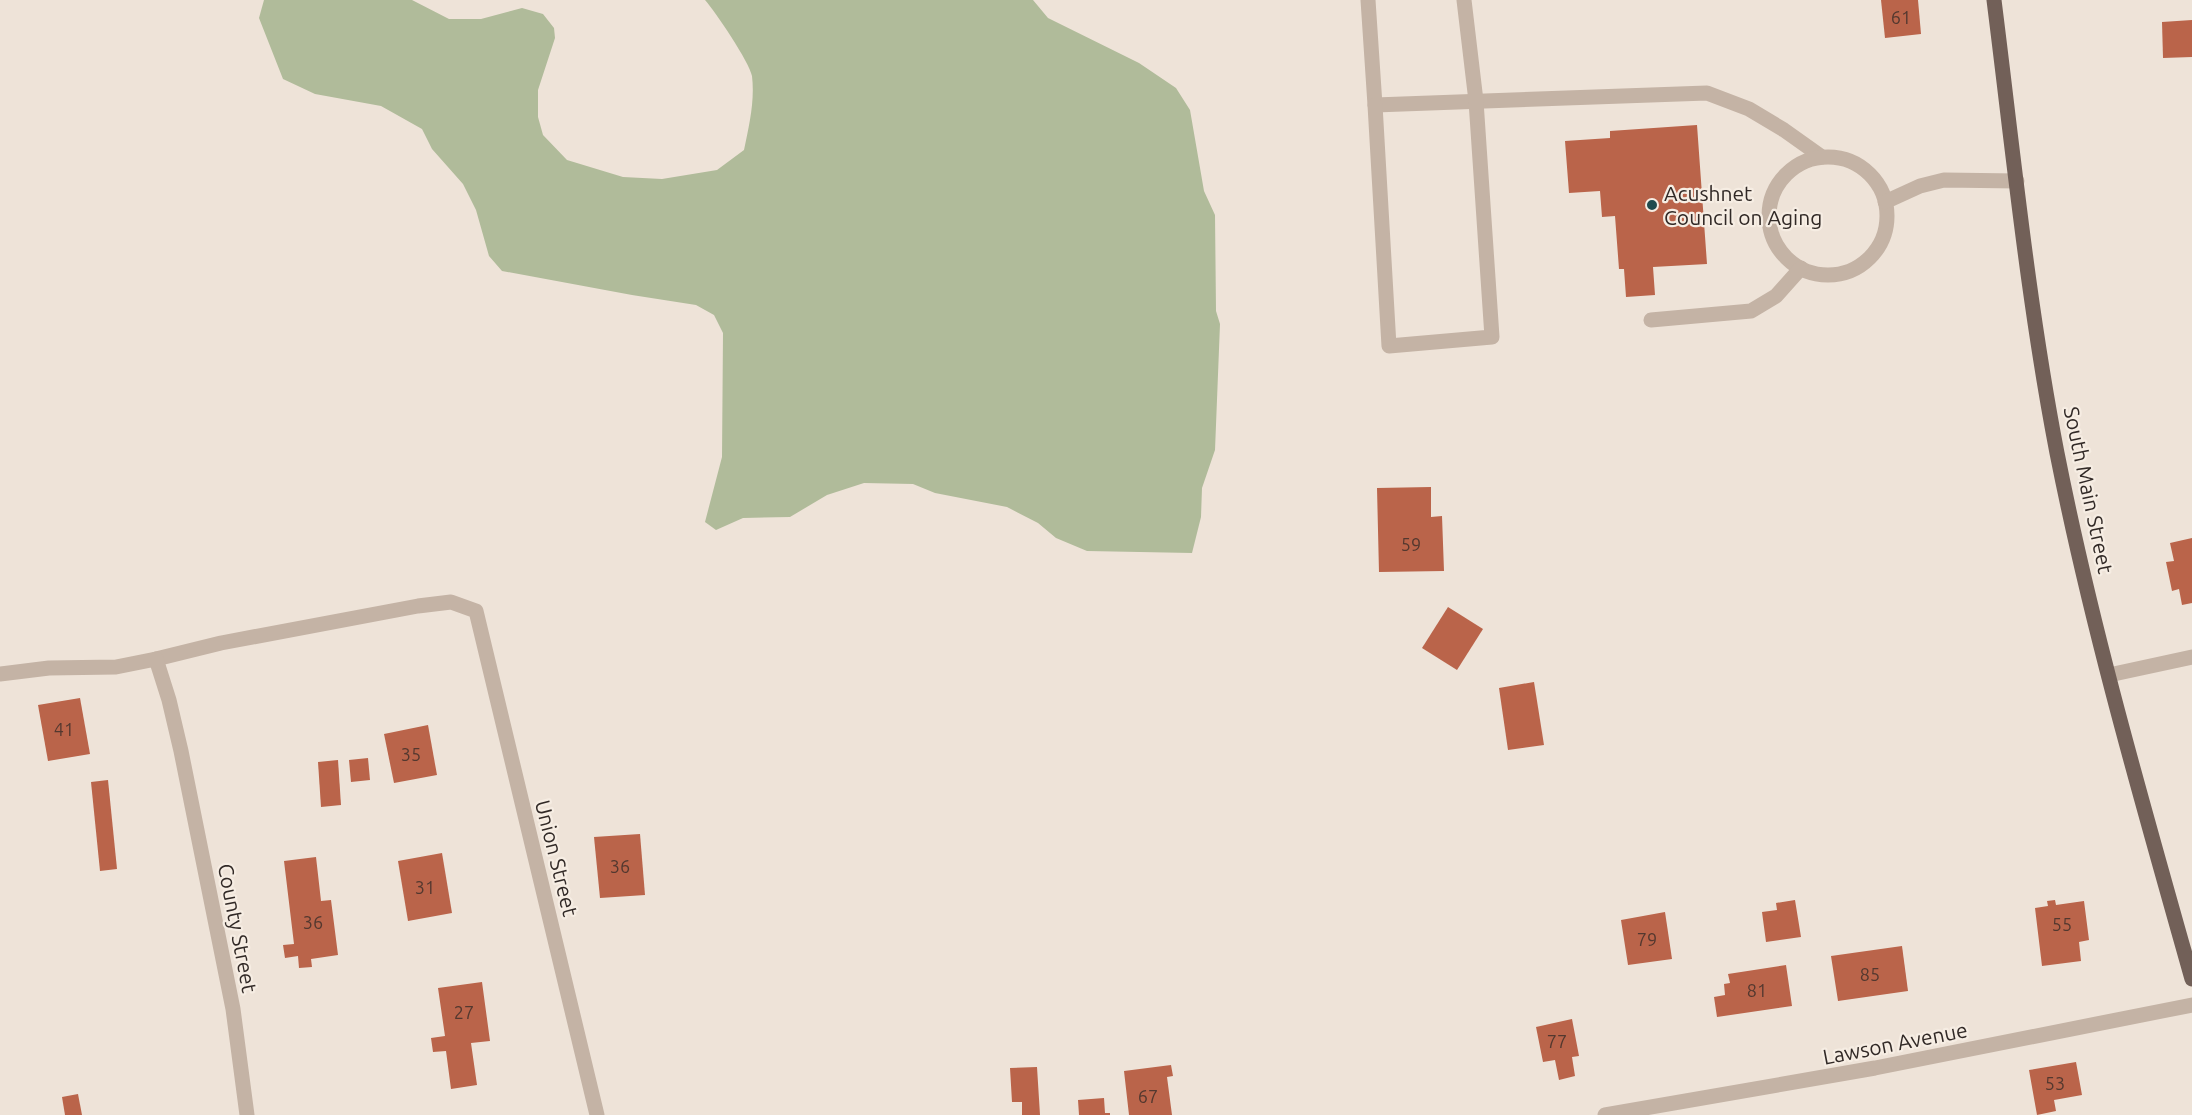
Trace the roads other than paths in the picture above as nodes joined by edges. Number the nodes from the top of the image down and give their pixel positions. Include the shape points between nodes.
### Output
1 (1368, 0) edge
2 (1464, 0) edge
3 (1994, 0) edge
4 (1476, 101) junction
5 (1375, 105) junction
6 (1822, 157) junction
7 (2017, 181) junction
8 (1886, 202) junction
9 (1801, 268) junction
10 (1651, 320) dead end
11 (2192, 657) edge
12 (156, 659) junction
13 (0, 674) edge
14 (2109, 675) junction
15 (2192, 979) edge
16 (2192, 1005) edge
17 (247, 1115) edge
18 (597, 1115) edge
19 (1605, 1115) edge

1 - 5 street
2 - 4 street
3 - 7 main road, South Main Street
4 - 5 street
4 - 5 street via 1492,337 1389,346
4 - 6 street via 1707,93 1749,109
6 - 8 street via 1839,158 1862,168
6 - 9 street via 1791,169 1772,196 1769,213 1776,245
7 - 8 street via 1944,180
7 - 14 main road, South Main Street via 2057,452
8 - 9 street via 1884,235 1864,262 1833,275
9 - 10 street via 1776,296 1751,311
11 - 14 street
12 - 13 street via 116,667 49,668
12 - 17 street, County Street via 181,751 233,1009
12 - 18 street, Union Street via 418,606 452,602 476,611
14 - 15 main road, South Main Street
16 - 19 street, Lawson Avenue via 1897,1064

